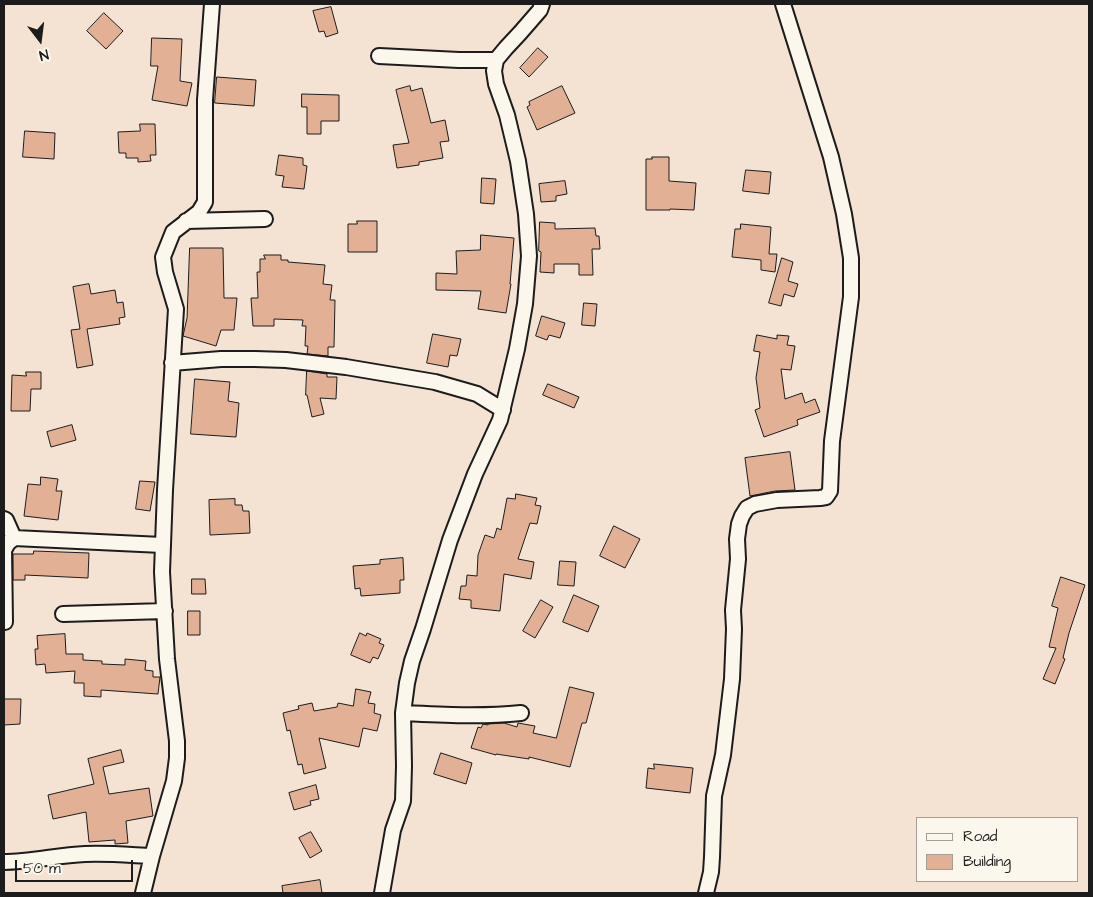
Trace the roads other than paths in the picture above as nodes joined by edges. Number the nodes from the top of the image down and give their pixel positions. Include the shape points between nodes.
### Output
1 (212, 4) edge
2 (542, 4) edge
3 (783, 4) edge
4 (379, 56) dead end
5 (496, 60) junction
6 (265, 219) dead end
7 (186, 221) junction
8 (172, 363) junction
9 (502, 410) junction
10 (4, 519) edge
11 (14, 538) junction
12 (162, 545) junction
13 (165, 611) junction
14 (63, 614) dead end
15 (5, 622) dead end
16 (403, 713) junction
17 (521, 713) dead end
18 (152, 856) junction
19 (4, 862) edge
20 (143, 893) edge
21 (382, 893) edge
22 (706, 893) edge

1 - 7 street via 205,100 205,202 199,212
2 - 5 street
3 - 22 street via 831,157 851,258 851,297 832,441 830,492 820,498 754,504 747,508 739,524 732,679 723,755 714,796 711,872
4 - 5 street
5 - 9 street via 496,84 518,160 529,256 525,304
6 - 7 street
7 - 8 street via 173,232 163,257 176,309
8 - 9 street via 255,359 346,367 435,382 477,394
8 - 12 street
9 - 16 street via 450,540 412,661
10 - 11 street
11 - 12 street
11 - 15 street via 4,550
12 - 13 street
13 - 14 street
13 - 18 street via 167,659 178,741 174,781
16 - 17 street via 460,716
16 - 21 street via 403,801 393,830
18 - 19 street via 86,854
18 - 20 street

